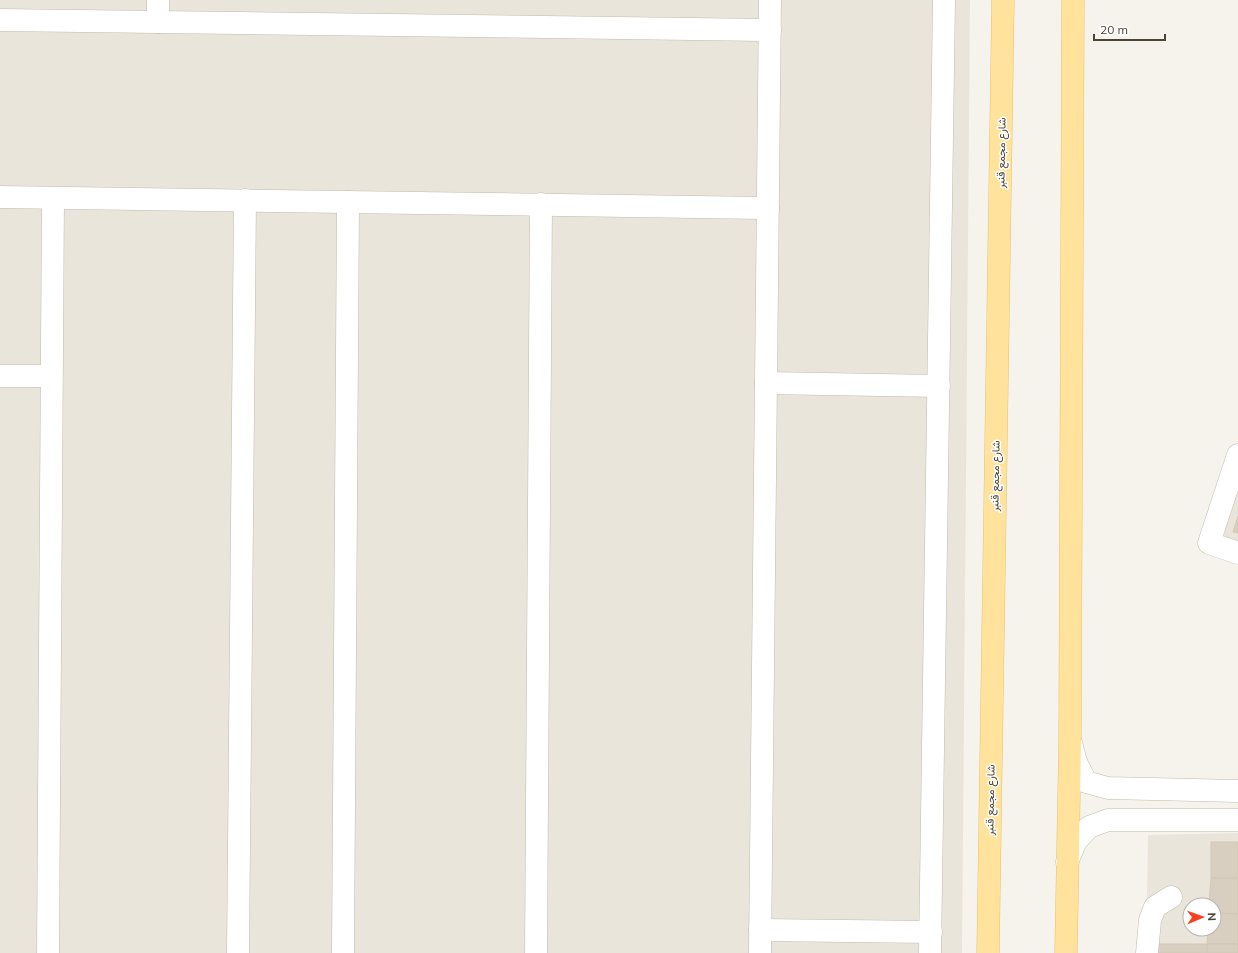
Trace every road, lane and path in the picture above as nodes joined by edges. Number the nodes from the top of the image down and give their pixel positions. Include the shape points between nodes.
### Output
1 (158, 0) edge
2 (770, 0) edge
3 (944, 0) edge
4 (1003, 0) edge
5 (1073, 0) edge
6 (0, 20) edge
7 (158, 22) junction
8 (770, 30) junction
9 (0, 197) edge
10 (52, 198) junction
11 (246, 200) junction
12 (348, 202) junction
13 (541, 204) junction
14 (768, 208) junction
15 (0, 376) edge
16 (51, 376) junction
17 (766, 384) junction
18 (939, 386) junction
19 (1238, 455) edge
20 (1238, 553) edge
21 (1070, 741) junction
22 (1238, 791) edge
23 (1238, 820) edge
24 (1068, 862) junction
25 (1171, 897) dead end
26 (760, 930) junction
27 (931, 932) junction
28 (48, 953) edge
29 (238, 953) edge
30 (343, 953) edge
31 (536, 953) edge
32 (760, 953) edge
33 (930, 953) edge
34 (988, 953) edge
35 (1066, 953) edge
36 (1148, 953) edge

1 - 7 street
2 - 8 street
3 - 18 street
4 - 34 main road, شارع مجمع قنبر
5 - 21 main road
6 - 7 street
7 - 8 street
8 - 14 street
9 - 10 street
10 - 11 street
10 - 16 street
11 - 12 street
11 - 29 street
12 - 13 street
12 - 30 street
13 - 14 street
13 - 31 street
14 - 17 street
15 - 16 street
16 - 28 street
17 - 18 street
17 - 26 street
18 - 27 street
19 - 20 street via 1209,543
21 - 22 street via 1076,762 1086,782 1108,788
21 - 24 main road
23 - 24 street via 1108,820 1088,827 1076,841
24 - 35 main road
25 - 36 street via 1155,907 1150,920
26 - 27 street
26 - 32 street
27 - 33 street

